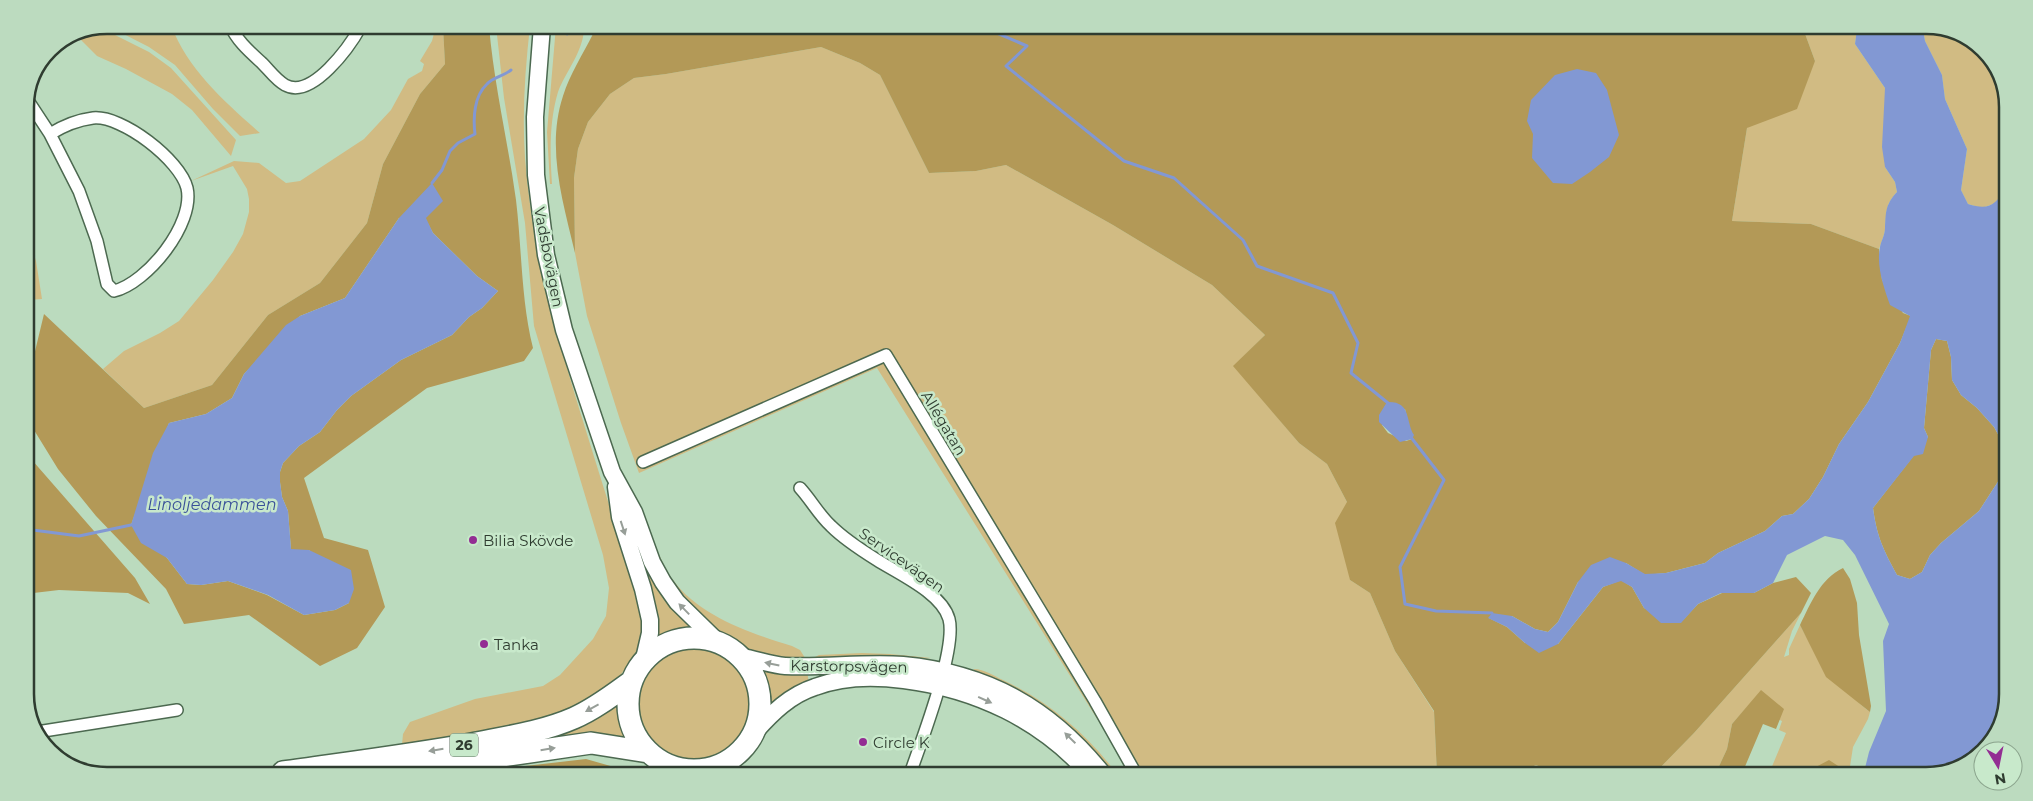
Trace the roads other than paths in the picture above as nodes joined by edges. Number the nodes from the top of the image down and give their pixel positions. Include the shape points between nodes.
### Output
1 (235, 34) edge
2 (356, 34) edge
3 (541, 34) edge
4 (34, 110) edge
5 (50, 134) junction
6 (644, 462) dead end
7 (615, 480) junction
8 (800, 488) dead end
9 (719, 643) junction
10 (741, 657) junction
11 (638, 672) junction
12 (940, 678) junction
13 (177, 710) dead end
14 (44, 731) edge
15 (751, 738) junction
16 (648, 752) junction
17 (318, 767) edge
18 (427, 767) edge
19 (672, 767) edge
20 (714, 767) edge
21 (740, 767) edge
22 (913, 767) edge
23 (1082, 767) edge
24 (1097, 767) edge
25 (1132, 767) edge

1 - 2 street via 285,85 293,88 312,84 335,62
3 - 7 main road, Vadsbovägen via 535,147 546,255 564,330
4 - 5 street
5 - 5 street via 73,122 94,118 112,120 158,150 184,181 187,205 177,232 161,256 140,278 124,288 114,291 107,284 90,218
6 - 25 street, Allégatan via 886,355
9 -> 7 main road, Vadsbovägen via 677,602 663,582 652,562 634,512
7 -> 11 main road, Vadsbovägen via 620,517 650,620 650,633
8 - 12 street, Servicevägen via 831,526 922,588 945,609 951,633
9 - 10 highway, 26
9 - 11 highway, 26 via 694,638 677,640 662,647
12 -> 10 main road, Karstorpsvägen via 902,665 785,666
10 - 15 highway, 26 via 753,673 760,692 760,712
11 - 16 highway, 26 via 628,700 630,719 636,737
11 -> 17 highway, 26 via 603,702 550,727 436,750
12 - 15 main road, Karstorpsvägen via 847,679 813,687 793,697 770,715
12 - 22 street, Servicevägen
12 -> 23 main road, Karstorpsvägen via 1027,721
24 -> 12 main road, Karstorpsvägen via 1055,723 1024,702 969,678
13 - 14 street
15 - 20 highway, 26 via 730,760
15 - 21 highway, 26
18 -> 16 highway, 26 via 591,742
16 - 19 highway, 26

